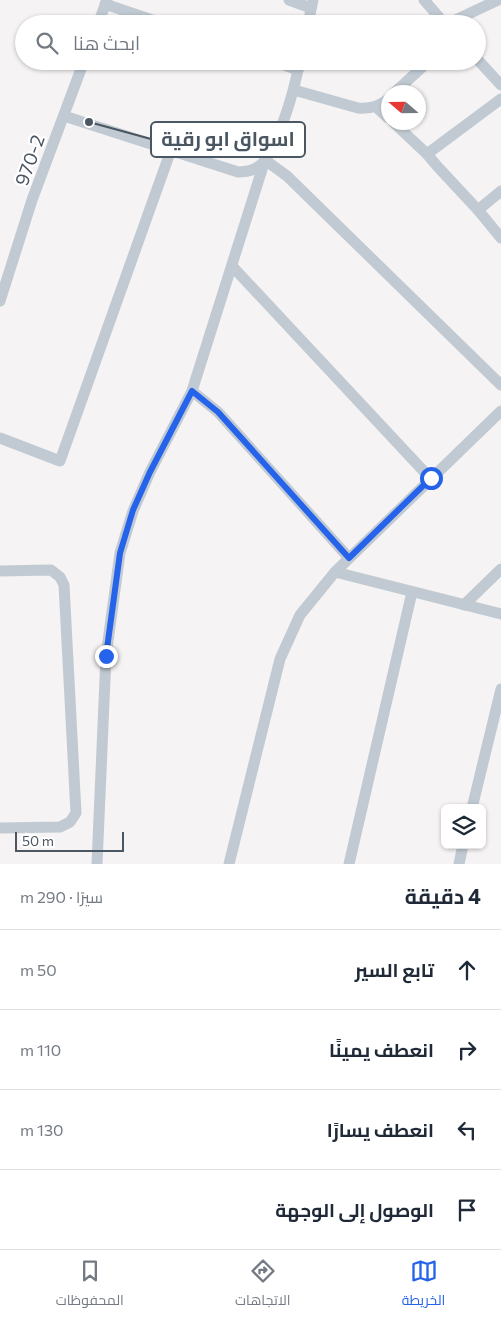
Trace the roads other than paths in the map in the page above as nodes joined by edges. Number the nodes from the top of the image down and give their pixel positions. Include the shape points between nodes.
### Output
1 (289, 0) edge
2 (424, 0) edge
3 (498, 0) edge
4 (106, 2) edge
5 (312, 4) edge
6 (101, 15) edge
7 (140, 15) edge
8 (438, 15) edge
9 (466, 15) edge
10 (486, 69) edge
11 (81, 70) edge
12 (298, 70) edge
13 (419, 70) edge
14 (403, 85) edge
15 (501, 85) edge
16 (294, 90) junction
17 (501, 99) edge
18 (381, 103) edge
19 (376, 107) junction
20 (381, 112) edge
21 (64, 116) junction
22 (402, 130) edge
23 (170, 150) junction
24 (427, 154) junction
25 (265, 160) junction
26 (501, 191) edge
27 (478, 210) junction
28 (501, 238) edge
29 (232, 266) junction
30 (0, 301) edge
31 (501, 385) edge
32 (192, 391) junction
33 (501, 410) edge
34 (0, 438) edge
35 (431, 478) junction
36 (349, 558) junction
37 (501, 569) edge
38 (0, 571) edge
39 (335, 572) junction
40 (412, 592) junction
41 (464, 605) junction
42 (501, 614) edge
43 (501, 689) edge
44 (473, 804) edge
45 (0, 828) edge
46 (463, 849) edge
47 (97, 864) edge
48 (229, 864) edge
49 (348, 864) edge
50 (459, 864) edge

1 - 5 street
2 - 8 street
3 - 9 street
4 - 6 street
4 - 7 street
10 - 15 street
11 - 21 street, 970-2
12 - 16 street
13 - 14 street
16 - 19 street via 358,108
16 - 25 street via 283,126
17 - 24 street
18 - 19 street
19 - 20 street
21 - 23 street
21 - 30 street, 970-2 via 32,200
22 - 24 street
23 - 25 street via 238,172 255,169
23 - 34 street via 60,461
24 - 27 street
25 - 29 street
25 - 31 street via 287,176
26 - 27 street
27 - 28 street
29 - 32 street
29 - 35 street
32 - 36 street via 218,412
32 - 47 street via 133,510 120,553 106,656
33 - 35 street
35 - 36 street
36 - 39 street
37 - 41 street
38 - 45 street via 51,570 60,577 64,586 76,813 70,822 60,827
39 - 40 street
39 - 48 street via 300,615 280,659
40 - 41 street
40 - 49 street
41 - 42 street
43 - 44 street
46 - 50 street

